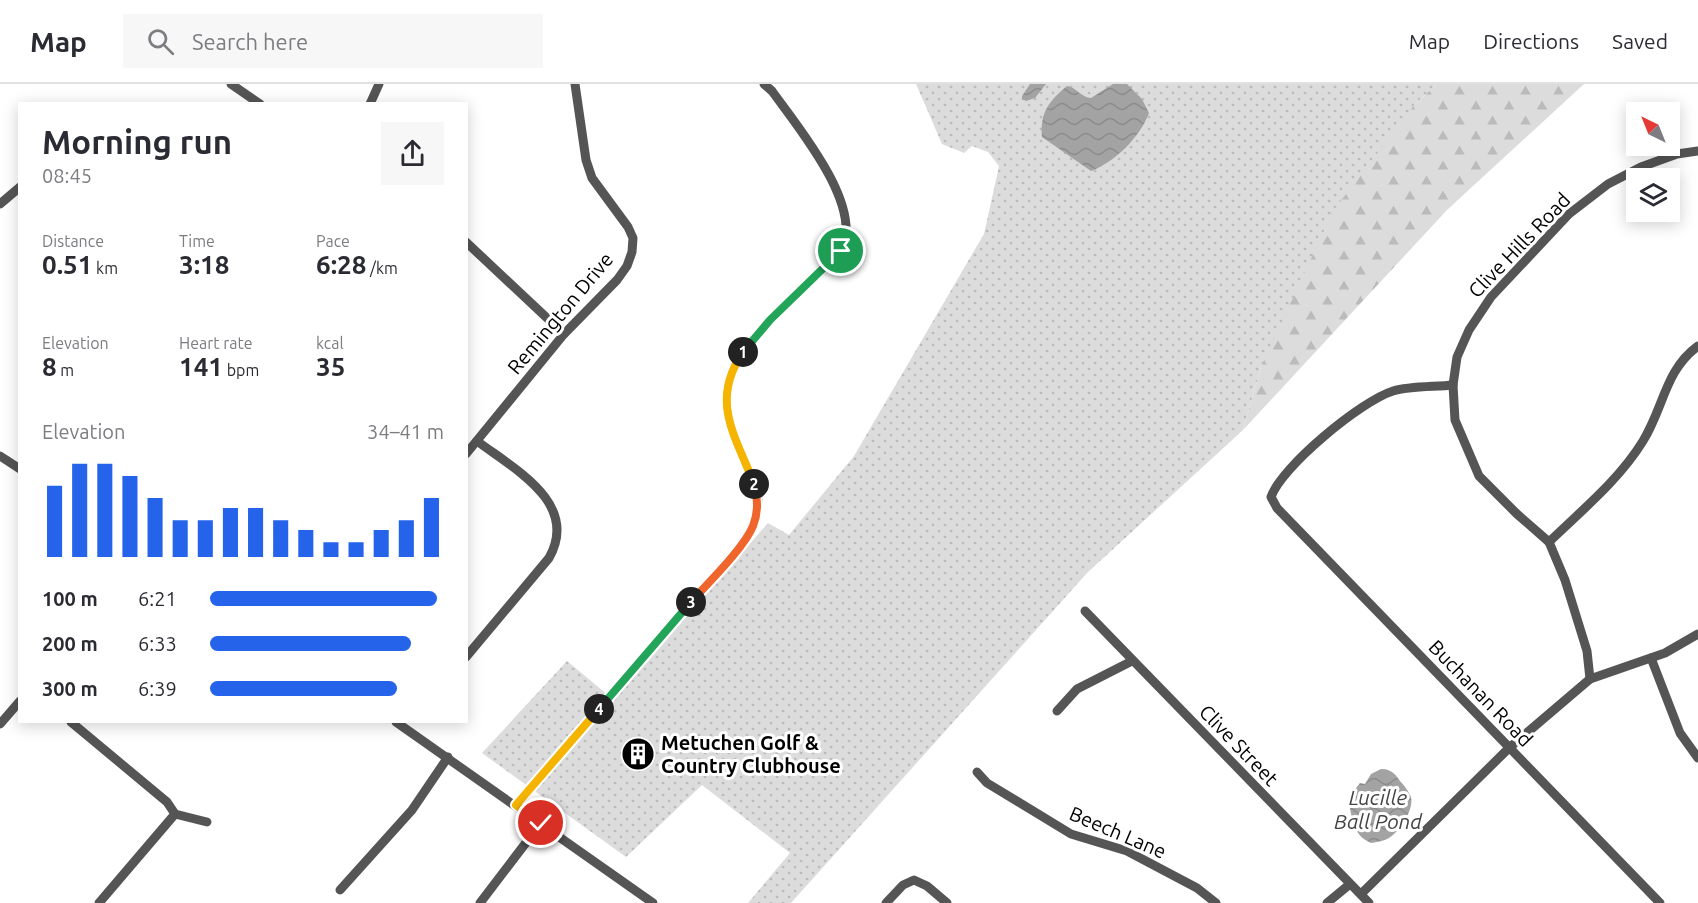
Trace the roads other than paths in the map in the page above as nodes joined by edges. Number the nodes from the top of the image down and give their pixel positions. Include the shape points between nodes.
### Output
1 (231, 84) edge
2 (379, 84) edge
3 (575, 84) edge
4 (764, 84) edge
5 (257, 102) edge
6 (371, 102) edge
7 (1698, 151) edge
8 (18, 189) edge
9 (0, 204) edge
10 (468, 244) edge
11 (564, 334) junction
12 (1698, 346) edge
13 (1453, 385) junction
14 (477, 441) junction
15 (468, 452) edge
16 (0, 456) edge
17 (18, 468) edge
18 (1548, 542) junction
19 (1084, 610) dead end
20 (1698, 634) edge
21 (468, 655) edge
22 (1651, 658) junction
23 (1132, 661) junction
24 (1590, 679) junction
25 (18, 703) edge
26 (1057, 711) dead end
27 (72, 723) edge
28 (0, 724) edge
29 (409, 725) edge
30 (1509, 748) junction
31 (448, 757) junction
32 (1698, 758) edge
33 (977, 772) dead end
34 (516, 805) junction
35 (175, 814) junction
36 (207, 822) dead end
37 (541, 823) junction
38 (1350, 884) junction
39 (340, 890) dead end
40 (1361, 894) junction
41 (642, 895) junction
42 (99, 903) edge
43 (480, 903) edge
44 (636, 903) edge
45 (653, 903) edge
46 (886, 903) edge
47 (947, 903) edge
48 (1216, 903) edge
49 (1327, 903) edge
50 (1369, 903) edge
51 (1660, 903) edge

1 - 5 street
2 - 6 street
3 - 11 street, Remington Drive via 592,178 633,238 627,266 617,280
4 - 34 street via 822,163 842,206 847,233 841,251 753,339 732,369 726,409 758,500 753,526 735,552
7 - 13 street, Clive Hills Road via 1641,167 1608,184 1569,214 1479,313 1458,357
8 - 9 street
10 - 11 street
11 - 14 street, Remington Drive
12 - 18 street via 1678,364 1656,417 1631,458
13 - 18 street, Clive Hills Road via 1455,420 1479,476
13 - 30 street, Buchanan Road via 1395,390 1369,402 1312,447 1274,488 1270,498
14 - 15 street, Remington Drive
14 - 21 street via 547,497 557,525 557,538 549,558
16 - 17 street
18 - 24 street, Clive Hills Road via 1565,580 1587,651
19 - 23 street, Clive Street
20 - 22 street
22 - 24 street
22 - 32 street via 1680,733
23 - 26 street via 1077,689
23 - 38 street, Clive Street
24 - 30 street
25 - 28 street
27 - 35 street via 167,802
29 - 31 street
30 - 40 street
30 - 51 street, Buchanan Road
31 - 34 street
31 - 39 street via 412,810
33 - 48 street, Beech Lane via 987,783 1071,834 1127,851 1197,888
34 - 37 street
35 - 36 street
35 - 42 street
37 - 41 street
37 - 43 street
38 - 40 street, Clive Street
38 - 49 street
40 - 50 street, Clive Street
41 - 44 street
41 - 45 street
46 - 47 street via 914,879

